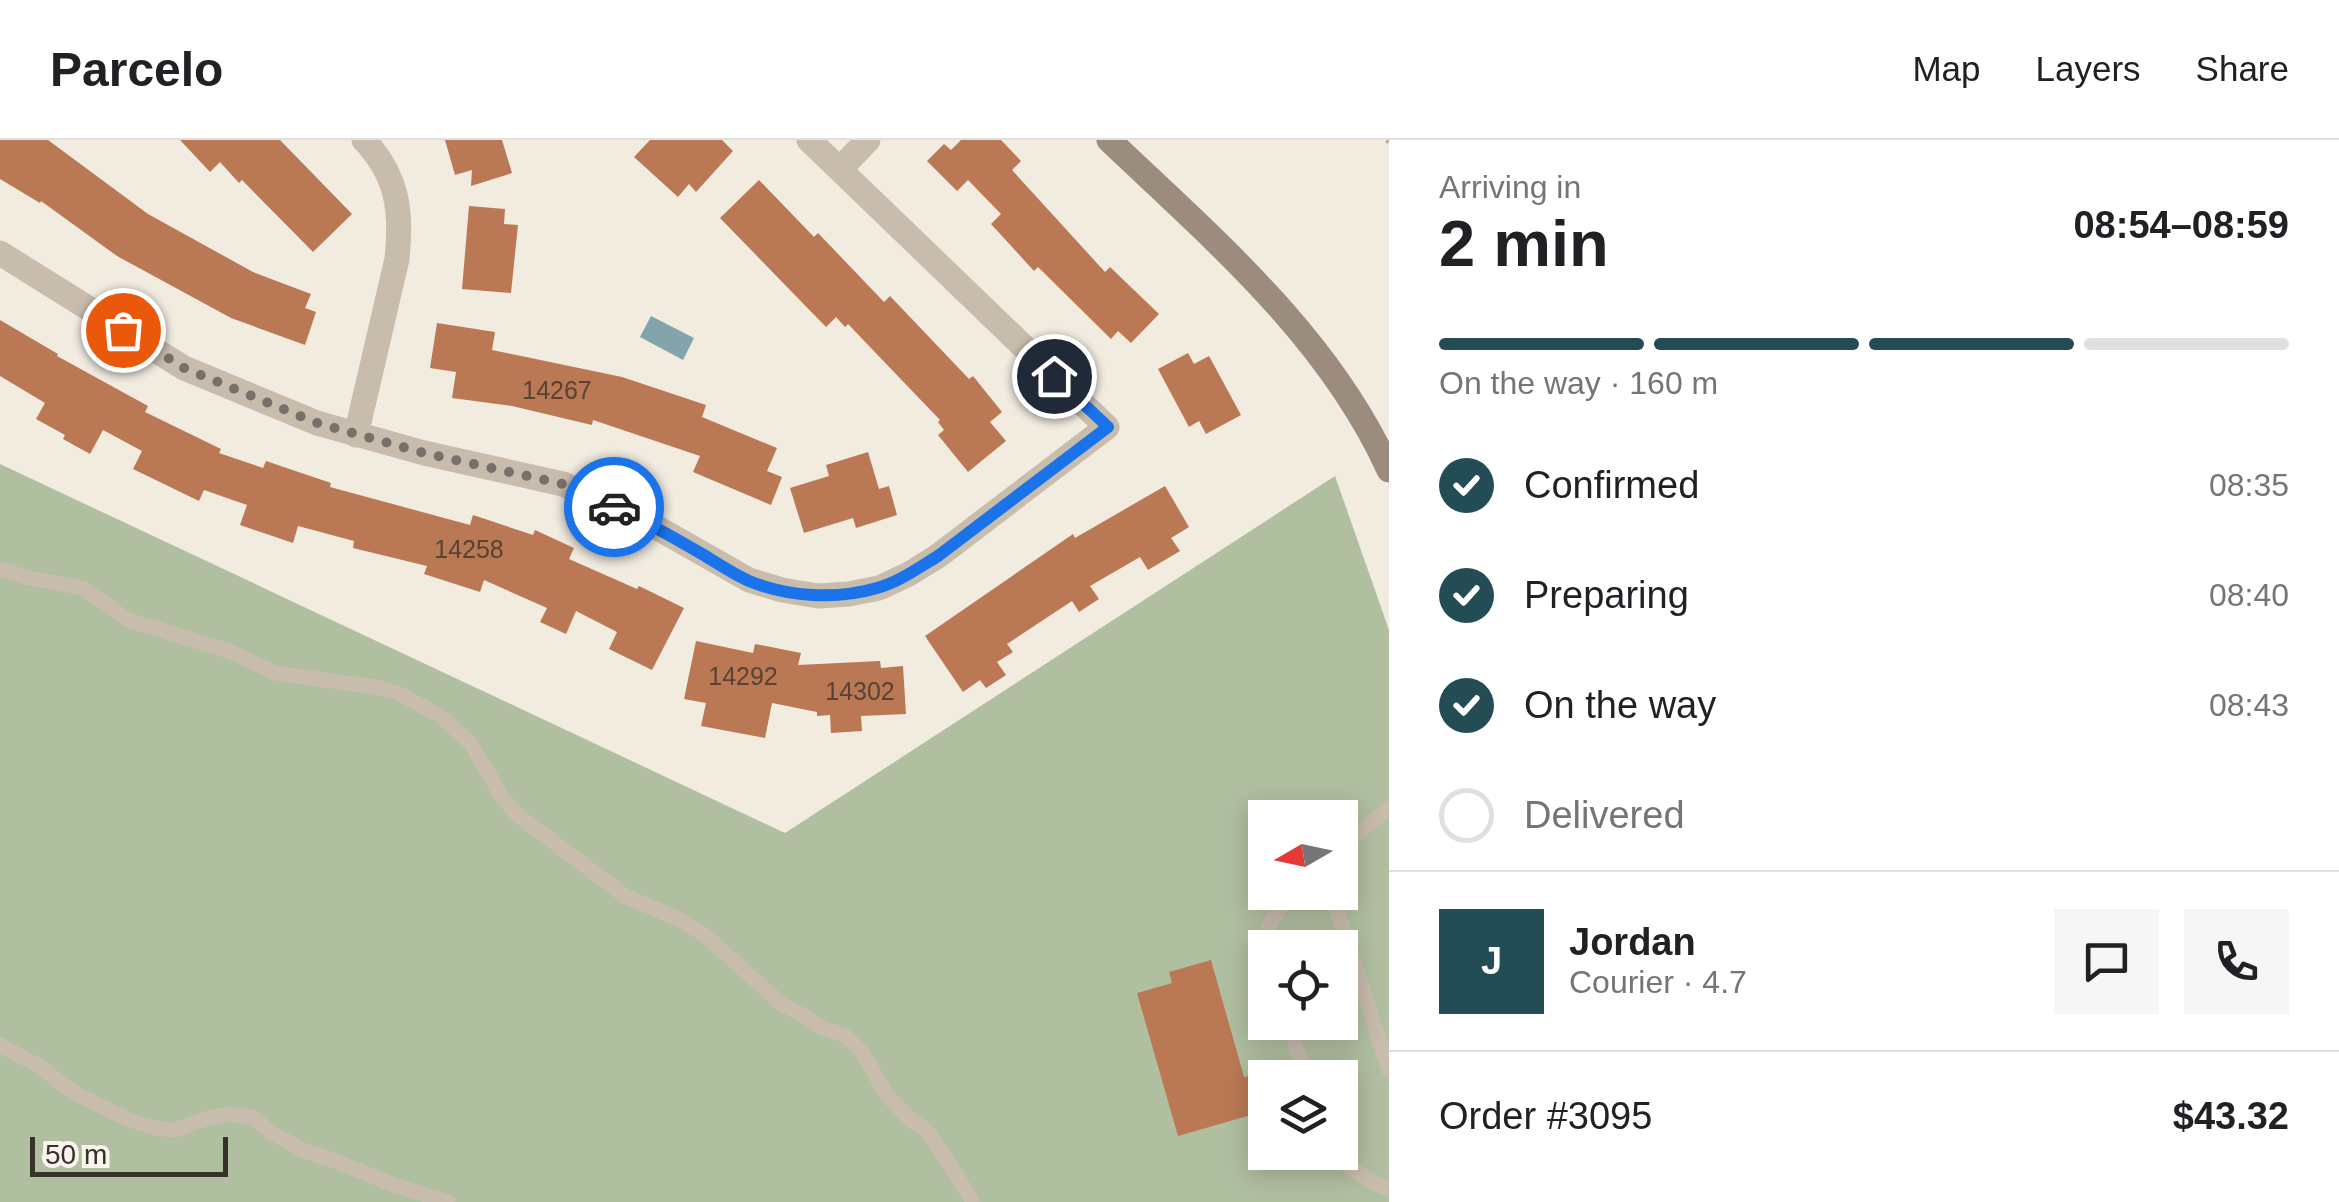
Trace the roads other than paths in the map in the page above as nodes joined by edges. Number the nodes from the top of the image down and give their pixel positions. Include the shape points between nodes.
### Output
1 (364, 140) edge
2 (809, 140) edge
3 (868, 140) edge
4 (1109, 140) edge
5 (840, 169) junction
6 (0, 253) edge
7 (356, 435) junction
8 (1389, 470) edge
9 (0, 569) edge
10 (1389, 808) edge
11 (1358, 833) edge
12 (1337, 910) edge
13 (0, 1045) edge
14 (1389, 1070) edge
15 (1355, 1170) edge
16 (1389, 1189) edge
17 (448, 1202) edge
18 (973, 1202) edge

1 - 7 street via 392,180 399,236
2 - 5 street
3 - 5 street
4 - 8 street via 1297,326 1336,375
5 - 7 street via 1108,427 909,574 849,594 782,590 748,580 563,484
6 - 7 street via 184,368
9 - 18 lane via 83,588 128,620 229,650 276,673 382,688 420,703 471,744 516,814 625,896 706,936 778,1001 846,1036 887,1096 928,1132
10 - 11 lane
12 - 14 lane
13 - 17 lane via 126,1120 175,1130 228,1114 252,1117 302,1150
15 - 16 lane

